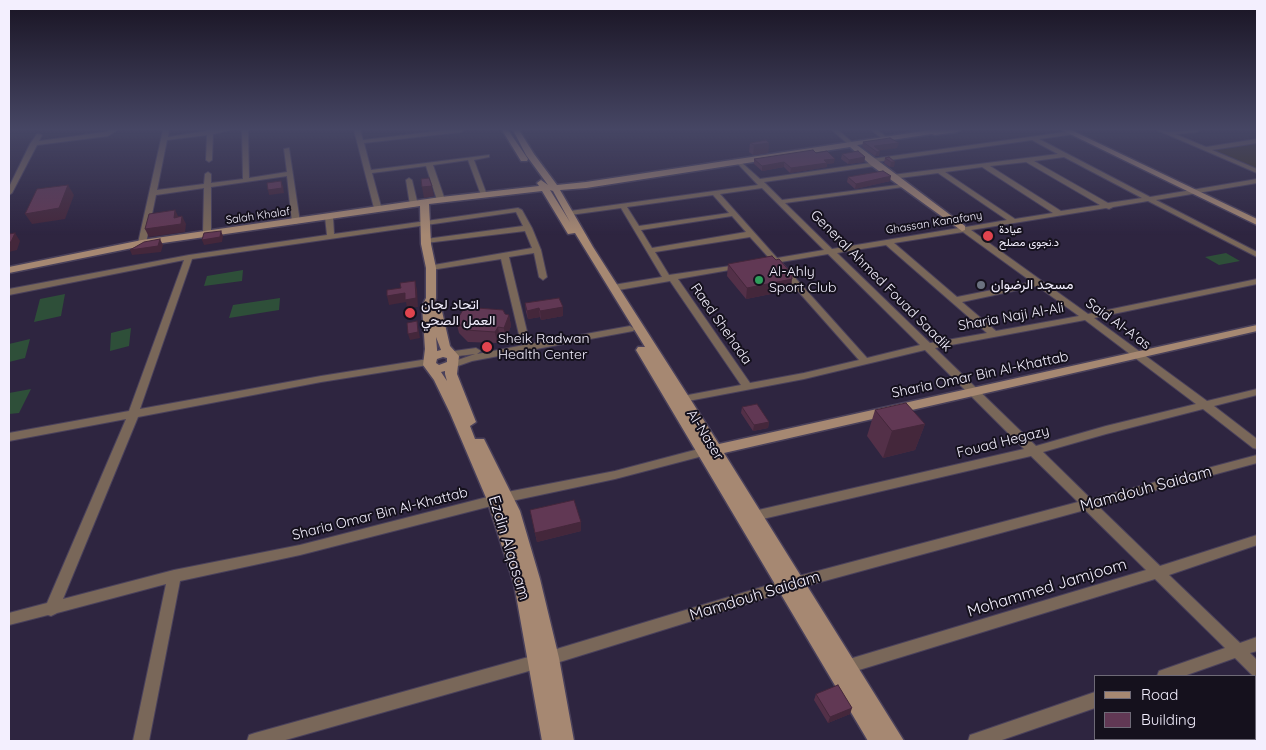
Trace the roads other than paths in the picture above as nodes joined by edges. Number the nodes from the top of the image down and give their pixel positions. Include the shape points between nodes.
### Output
1 (22, 165) edge
2 (159, 165) edge
3 (246, 165) edge
4 (289, 165) edge
5 (366, 165) edge
6 (421, 165) edge
7 (429, 165) edge
8 (473, 165) edge
9 (532, 165) edge
10 (536, 165) edge
11 (716, 165) edge
12 (733, 165) edge
13 (742, 165) edge
14 (862, 165) edge
15 (876, 165) edge
16 (983, 165) joint
17 (1036, 165) edge
18 (1086, 165) edge
19 (1140, 165) edge
20 (1243, 165) edge
21 (939, 171) junction
22 (1257, 171) edge
23 (368, 172) junction
24 (208, 174) dead end
25 (290, 174) junction
26 (17, 176) junction
27 (9, 177) edge
28 (892, 177) junction
29 (246, 180) junction
30 (409, 180) dead end
31 (1257, 181) edge
32 (762, 183) junction
33 (903, 185) junction
34 (208, 186) junction
35 (550, 189) junction
36 (1196, 191) junction
37 (9, 193) edge
38 (154, 193) junction
39 (715, 193) junction
40 (484, 195) junction
41 (441, 200) junction
42 (1153, 200) junction
43 (780, 202) junction
44 (419, 204) junction
45 (623, 206) junction
46 (1109, 207) junction
47 (378, 210) junction
48 (570, 213) junction
49 (734, 214) junction
50 (1060, 214) junction
51 (329, 217) junction
52 (296, 222) junction
53 (1015, 222) junction
54 (1257, 222) edge
55 (424, 223) junction
56 (528, 228) junction
57 (637, 228) junction
58 (963, 229) junction
59 (207, 234) junction
60 (751, 234) junction
61 (331, 237) junction
62 (426, 242) junction
63 (888, 242) junction
64 (142, 243) junction
65 (537, 250) junction
66 (652, 250) junction
67 (831, 252) junction
68 (1257, 255) edge
69 (504, 256) junction
70 (189, 258) junction
71 (776, 261) junction
72 (757, 264) edge
73 (747, 265) edge
74 (430, 268) junction
75 (9, 270) edge
76 (543, 277) dead end
77 (670, 277) junction
78 (1257, 282) edge
79 (1038, 283) junction
80 (613, 288) junction
81 (9, 292) edge
82 (430, 298) junction
83 (957, 300) junction
84 (1085, 318) junction
85 (629, 327) junction
86 (1257, 328) edge
87 (994, 334) junction
88 (526, 343) junction
89 (925, 347) junction
90 (1139, 356) junction
91 (450, 359) junction
92 (865, 361) junction
93 (429, 363) junction
94 (747, 386) junction
95 (1257, 392) edge
96 (972, 393) junction
97 (682, 399) junction
98 (1203, 406) junction
99 (133, 415) junction
100 (9, 437) edge
101 (1257, 445) edge
102 (709, 451) junction
103 (1033, 451) junction
104 (1257, 459) edge
105 (501, 499) junction
106 (1087, 506) junction
107 (754, 516) junction
108 (1257, 540) edge
109 (1157, 573) junction
110 (174, 576) junction
111 (790, 585) junction
112 (51, 610) junction
113 (9, 619) edge
114 (1257, 644) edge
115 (1237, 651) junction
116 (543, 660) junction
117 (846, 667) junction
118 (1257, 670) edge
119 (1167, 675) edge
120 (1094, 700) edge
121 (141, 741) edge
122 (255, 741) edge
123 (552, 741) edge
124 (564, 741) edge
125 (879, 741) edge
126 (894, 741) edge
127 (976, 741) edge

1 - 26 street
2 - 38 street
3 - 29 street
4 - 25 street
5 - 23 street
6 - 23 street
7 - 41 street
8 - 40 street
9 - 35 main road, Al-Naser
10 - 35 main road, Al-Naser
11 - 35 main road, Salah Khalaf
12 - 35 main road, Salah Khalaf
13 - 32 street, General Ahmed Fouad Saadik
14 - 32 street
15 - 28 main road
16 - 21 street
16 - 50 street
17 - 46 street
18 - 42 street
19 - 36 main road
20 - 22 street
21 - 28 street
21 - 53 street
23 - 47 street
24 - 34 street
25 - 29 street
25 - 52 street
26 - 27 street
26 - 37 street
28 - 33 main road
29 - 34 street
30 - 44 street
31 - 36 street, Ghassan Kanafany
32 - 39 street
32 - 43 street, General Ahmed Fouad Saadik
33 - 43 street
33 - 58 main road
34 - 38 street
34 - 59 street
35 - 40 main road, Salah Khalaf
35 - 48 main road, Al-Naser
35 - 85 main road, Al-Naser
36 - 42 street, Ghassan Kanafany
36 - 54 main road
38 - 64 street
39 - 45 street
39 - 49 street
40 - 41 main road, Salah Khalaf
41 - 44 main road, Salah Khalaf
42 - 46 street, Ghassan Kanafany
42 - 68 street
43 - 67 street, General Ahmed Fouad Saadik
44 - 47 main road, Salah Khalaf
44 - 55 main road, Ezdin Alqasam
45 - 48 street
45 - 57 street, Raed Shehada
46 - 50 street, Ghassan Kanafany
47 - 51 main road, Salah Khalaf
48 - 80 main road, Al-Naser
49 - 57 street
49 - 60 street
50 - 53 street, Ghassan Kanafany
51 - 52 main road, Salah Khalaf
51 - 61 street
52 - 59 main road, Salah Khalaf
53 - 58 street, Ghassan Kanafany
55 - 56 street via 518,210
55 - 61 street
55 - 62 main road, Ezdin Alqasam
56 - 62 street
56 - 65 street
57 - 66 street, Raed Shehada
58 - 63 street, Ghassan Kanafany
58 - 79 street, Said Al-A'as
59 - 64 main road, Salah Khalaf
60 - 66 street
60 - 71 street
61 - 70 street
62 - 74 main road, Ezdin Alqasam
63 - 67 street, Ghassan Kanafany
63 - 83 street
64 - 75 main road, Salah Khalaf
65 - 69 street
65 - 76 street
66 - 77 street, Raed Shehada
67 - 71 street, Ghassan Kanafany
67 - 89 street, General Ahmed Fouad Saadik
69 - 74 street
69 - 88 street
70 - 81 street
70 - 99 street
71 - 72 street, Ghassan Kanafany
71 - 92 street
73 - 77 street
74 - 82 main road, Ezdin Alqasam
77 - 80 street
77 - 94 street, Raed Shehada
78 - 84 street, Sharia Naji Al-Ali
79 - 83 street
79 - 84 street, Said Al-A'as
80 - 97 main road, Al-Naser
82 - 91 main road, Ezdin Alqasam via 435,303
82 - 93 main road, Ezdin Alqasam
83 - 87 street
84 - 87 street, Sharia Naji Al-Ali
84 - 90 street, Said Al-A'as
85 - 88 street
85 - 91 street via 470,358
85 - 102 main road, Al-Naser
86 - 90 main road, Sharia Omar Bin Al-Khattab
87 - 89 street, Sharia Naji Al-Ali
88 - 91 street
89 - 92 street, Sharia Naji Al-Ali
89 - 96 street, General Ahmed Fouad Saadik
90 - 96 main road, Sharia Omar Bin Al-Khattab
90 - 98 street, Said Al-A'as
91 - 93 main road via 442,368
91 - 105 main road, Ezdin Alqasam via 451,374 465,416
92 - 94 street, Sharia Naji Al-Ali
93 - 99 street via 321,379
93 - 105 main road, Ezdin Alqasam
94 - 97 street, Sharia Naji Al-Ali
95 - 98 street, Fouad Hegazy
96 - 102 main road, Sharia Omar Bin Al-Khattab
96 - 103 street, General Ahmed Fouad Saadik
97 - 102 main road, Al-Naser
98 - 101 street, Said Al-A'as
98 - 103 street, Fouad Hegazy
99 - 100 street
99 - 112 street
102 - 105 street, Sharia Omar Bin Al-Khattab
102 - 107 main road, Al-Naser
102 - 111 main road, Al-Naser
103 - 106 street, General Ahmed Fouad Saadik
103 - 107 street, Fouad Hegazy
104 - 106 street, Mamdouh Saidam
105 - 110 street, Sharia Omar Bin Al-Khattab via 300,550
105 - 116 main road, Ezdin Alqasam
106 - 109 street, General Ahmed Fouad Saadik
106 - 111 street, Mamdouh Saidam
107 - 111 main road, Al-Naser
108 - 109 street, Mohammed Jamjoom
109 - 115 street, General Ahmed Fouad Saadik
109 - 117 street, Mohammed Jamjoom
110 - 112 street, Sharia Omar Bin Al-Khattab
110 - 121 street
111 - 116 street, Mamdouh Saidam
111 - 117 main road, Al-Naser
111 - 125 main road, Al-Naser
112 - 113 street, Sharia Omar Bin Al-Khattab
114 - 115 street
115 - 118 street, General Ahmed Fouad Saadik
115 - 119 street
116 - 122 street, Mamdouh Saidam
116 - 123 main road, Ezdin Alqasam
116 - 124 main road, Ezdin Alqasam
117 - 126 main road, Al-Naser
120 - 127 street

